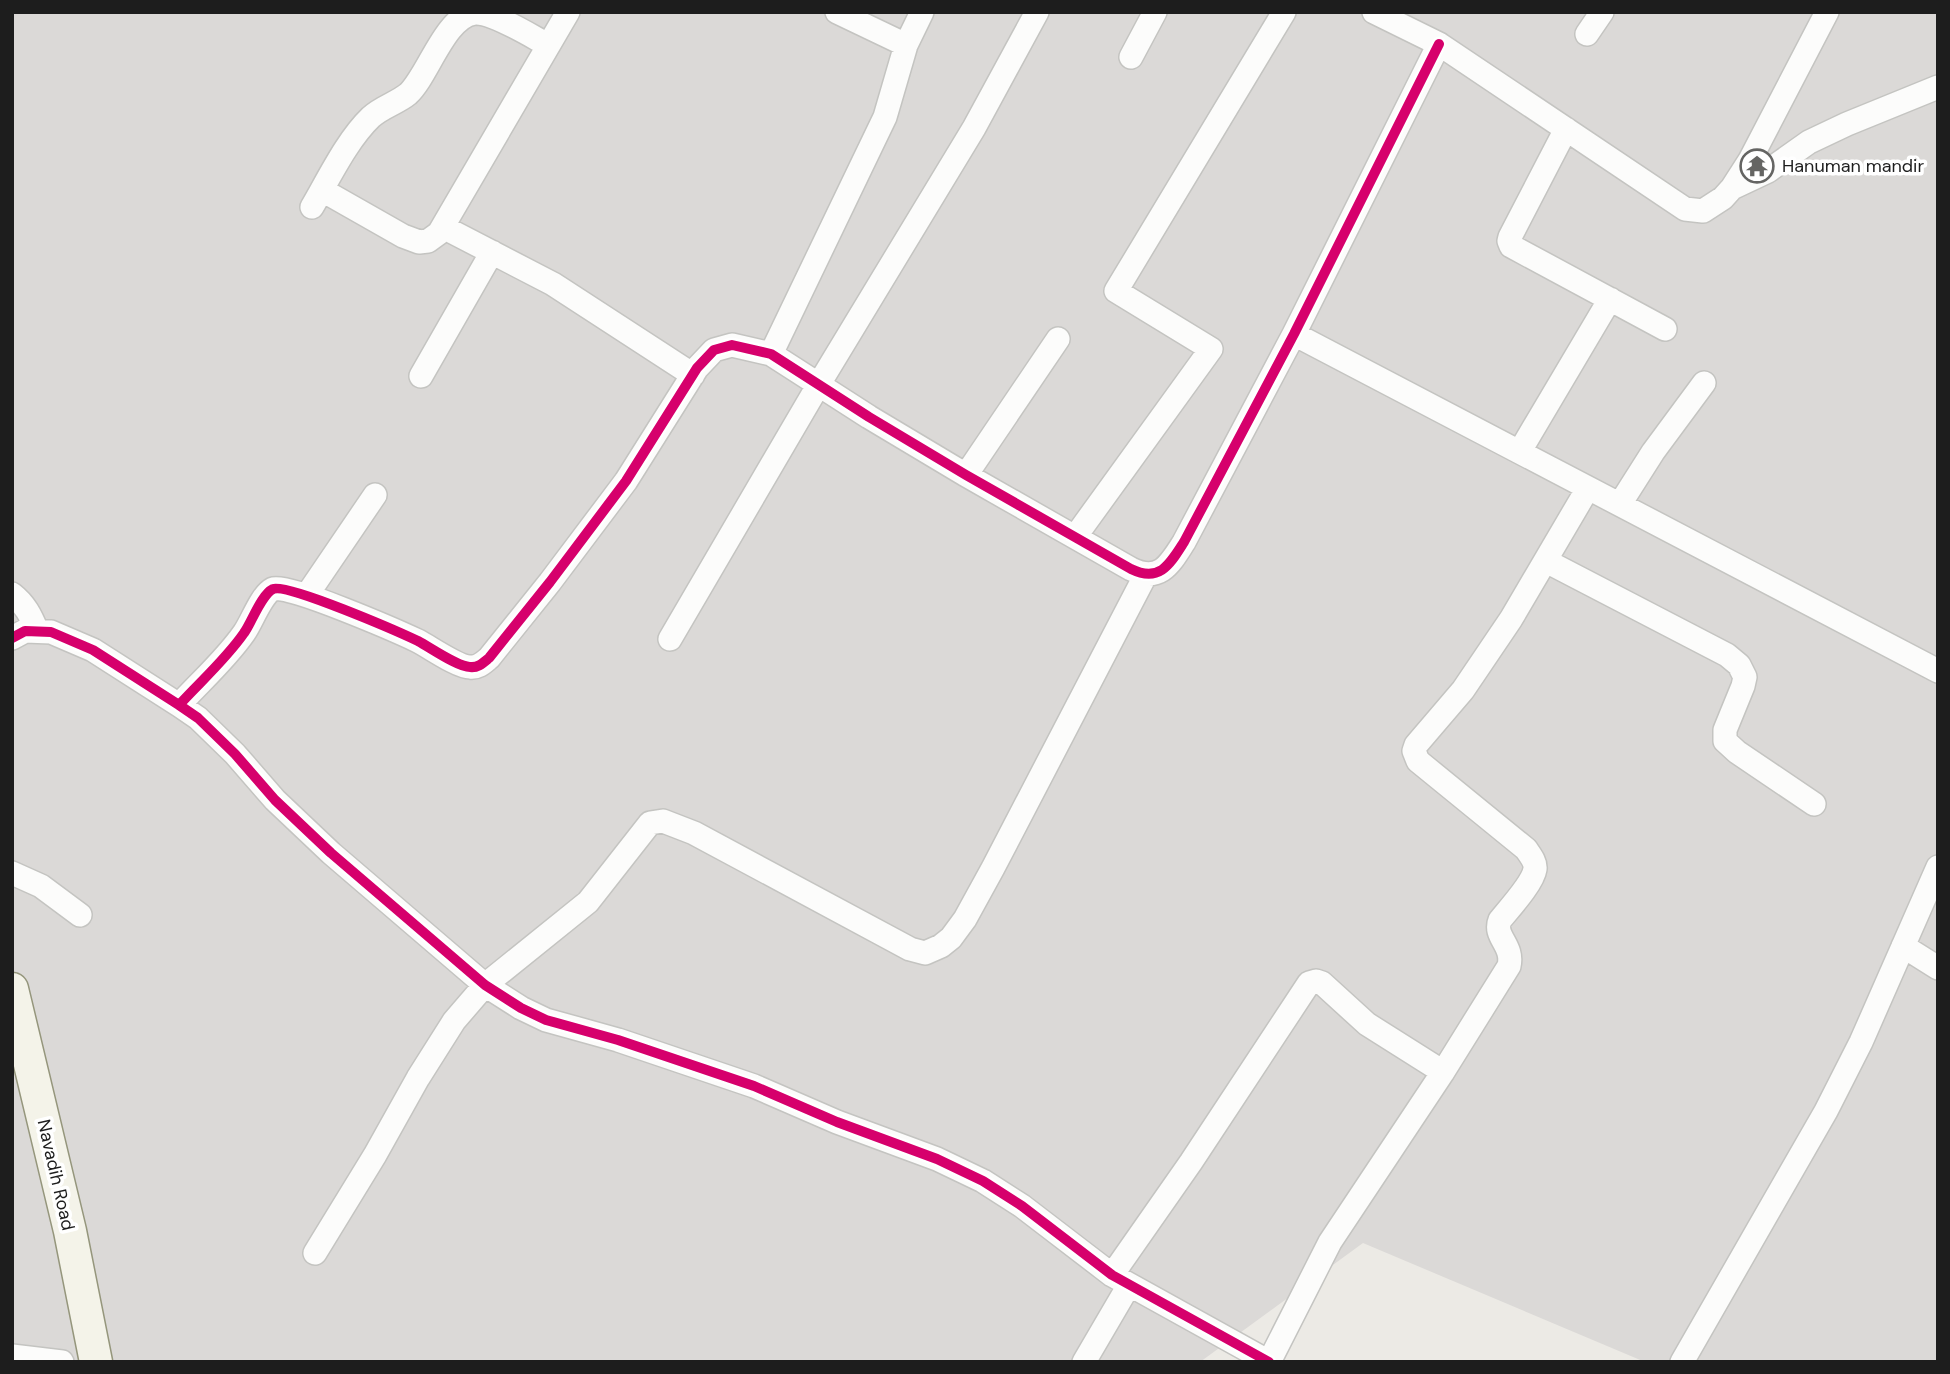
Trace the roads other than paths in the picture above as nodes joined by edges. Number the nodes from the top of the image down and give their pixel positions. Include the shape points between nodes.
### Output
1 (568, 12) edge
2 (837, 12) edge
3 (922, 12) edge
4 (1037, 12) edge
5 (1155, 12) edge
6 (1284, 12) edge
7 (1374, 12) edge
8 (1602, 12) edge
9 (1827, 12) edge
10 (1587, 34) dead end
11 (1439, 44) junction
12 (548, 45) junction
13 (906, 45) junction
14 (1131, 57) dead end
15 (1938, 87) edge
16 (1566, 129) junction
17 (1732, 188) junction
18 (443, 227) junction
19 (492, 252) junction
20 (1609, 299) junction
21 (1665, 329) dead end
22 (1294, 334) junction
23 (1058, 339) dead end
24 (771, 354) junction
25 (693, 375) junction
26 (421, 376) dead end
27 (1704, 383) dead end
28 (819, 384) junction
29 (1520, 451) junction
30 (966, 475) junction
31 (1588, 488) junction
32 (375, 495) dead end
33 (1620, 504) junction
34 (1075, 537) junction
35 (1546, 561) junction
36 (1144, 576) junction
37 (12, 594) edge
38 (307, 596) junction
39 (37, 631) junction
40 (12, 638) edge
41 (670, 639) dead end
42 (1938, 671) edge
43 (180, 705) junction
44 (1814, 804) dead end
45 (1938, 867) edge
46 (12, 873) edge
47 (80, 915) dead end
48 (1903, 946) junction
49 (1938, 968) edge
50 (485, 985) junction
51 (12, 989) edge
52 (1443, 1072) junction
53 (22, 1073) edge
54 (314, 1253) dead end
55 (1121, 1280) junction
56 (12, 1356) edge
57 (62, 1362) edge
58 (96, 1362) edge
59 (1084, 1362) edge
60 (1269, 1362) edge
61 (1682, 1362) edge

1 - 12 street
2 - 13 street
3 - 13 street
4 - 28 street via 974,128
5 - 14 street
6 - 34 street via 1116,291 1211,349
7 - 11 street
8 - 10 street
9 - 17 street
11 - 16 street
11 - 22 street
12 - 18 street
12 - 18 street via 491,15 464,16 445,36 408,94 372,116 357,134 317,198 419,242 428,241
13 - 24 street via 885,117
15 - 17 street via 1809,142 1768,171
16 - 17 street via 1685,209 1703,211
16 - 20 street via 1509,241
18 - 19 street
19 - 25 street via 553,284
19 - 26 street
20 - 21 street
20 - 29 street
22 - 29 street
22 - 36 street via 1171,563
23 - 30 street
24 - 25 street via 732,345 714,350
24 - 28 street
25 - 38 street via 626,481 481,665 463,666 417,641
27 - 33 street
28 - 30 street
28 - 41 street
29 - 31 street
30 - 34 street
31 - 33 street
31 - 35 street
32 - 38 street
33 - 42 street
34 - 36 street
35 - 44 street via 1739,665 1745,677 1725,741
35 - 52 street via 1463,690 1414,751 1418,761 1526,849 1535,869 1497,926 1509,950 1509,966
36 - 50 street via 993,868 965,919 941,946 925,953 909,949 694,833 663,821 650,823 588,902
37 - 39 street via 26,608
38 - 43 street via 279,588 266,595 244,633
39 - 40 street
39 - 43 street via 51,632 93,650
43 - 50 street via 235,754 331,853
45 - 48 street
46 - 47 street via 41,886
48 - 49 street
48 - 61 street via 1826,1111
50 - 54 street via 438,1046
50 - 55 street via 546,1020 724,1075 937,1159 1013,1200
51 - 53 main road, Navadih Road
52 - 55 street via 1367,1024 1322,983 1310,983 1191,1162
52 - 60 street via 1330,1242
53 - 58 main road, Navadih Road via 69,1231
55 - 59 street
55 - 60 street
56 - 57 street

